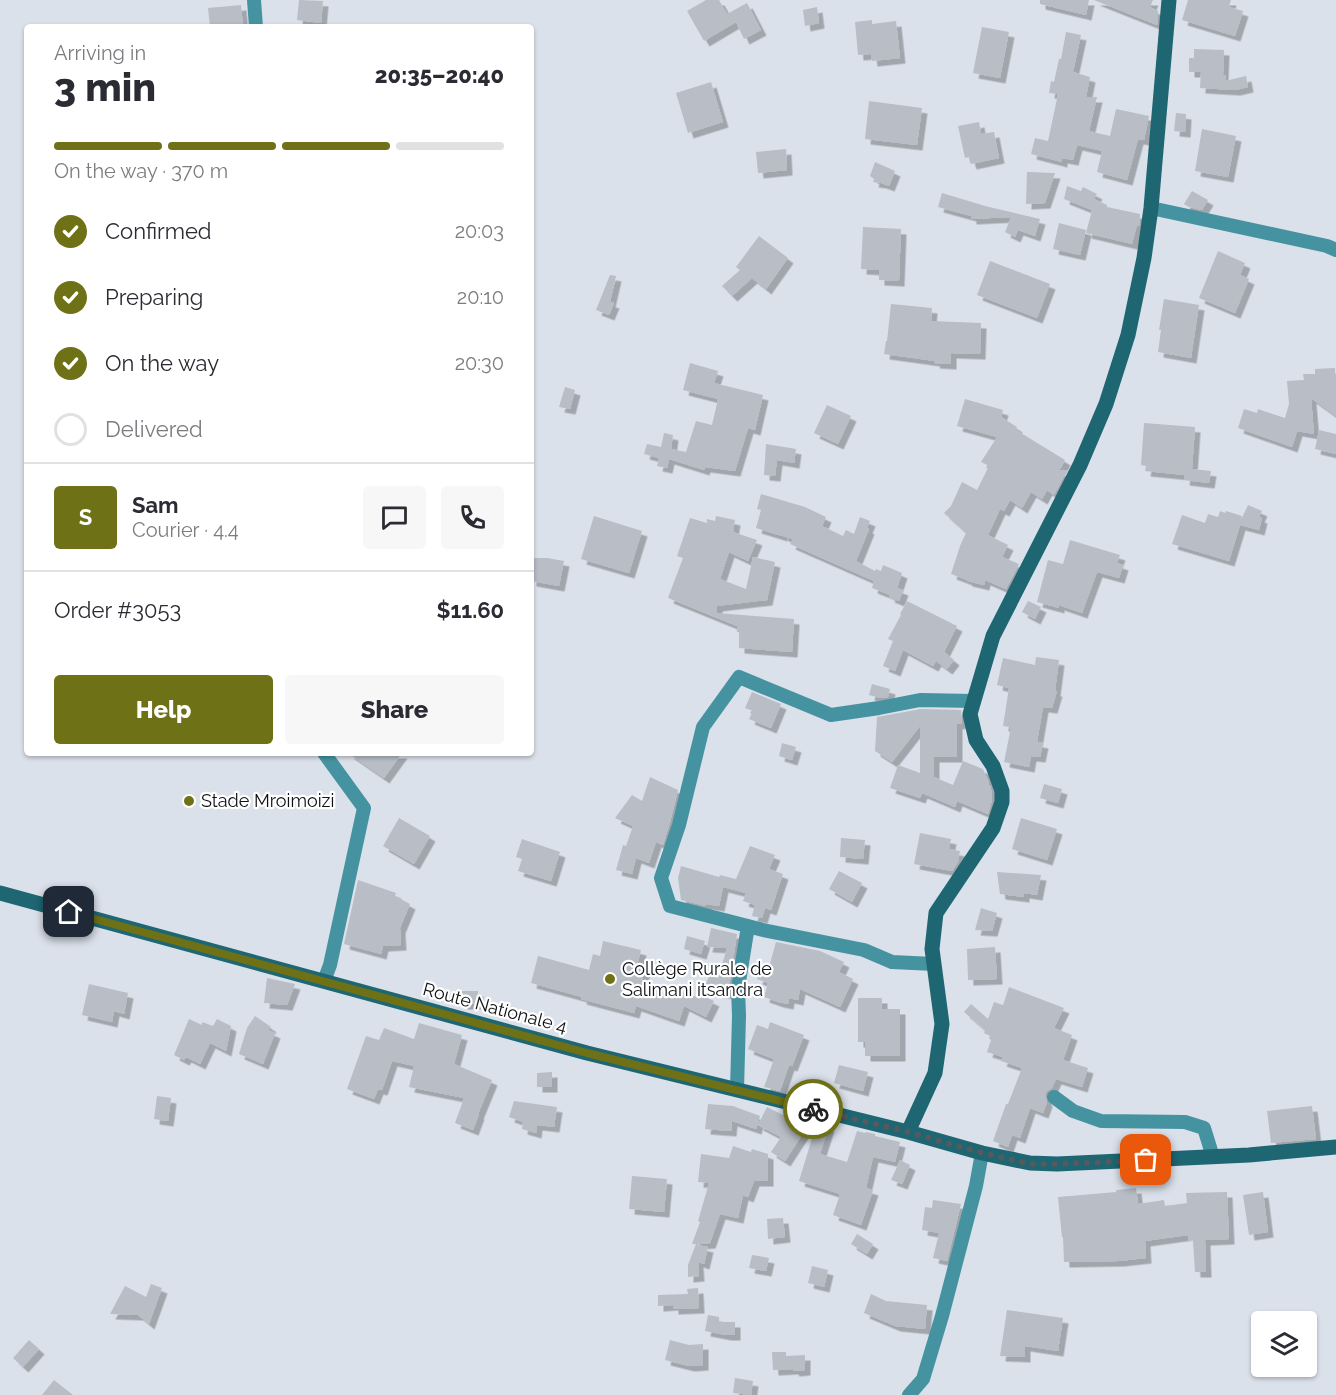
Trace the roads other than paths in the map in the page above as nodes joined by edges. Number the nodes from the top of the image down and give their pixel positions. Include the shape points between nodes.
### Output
1 (254, 0) edge
2 (1169, 0) edge
3 (256, 24) edge
4 (1151, 208) junction
5 (1336, 250) edge
6 (974, 701) junction
7 (326, 756) edge
8 (0, 893) edge
9 (747, 926) junction
10 (934, 964) junction
11 (324, 981) junction
12 (737, 1090) junction
13 (1054, 1097) dead end
14 (908, 1132) junction
15 (1336, 1147) edge
16 (982, 1153) junction
17 (1213, 1157) junction
18 (909, 1395) edge

1 - 3 street
2 - 4 main road
4 - 5 street
4 - 6 main road via 1128,335 1106,404 1080,465 993,636
6 - 9 street via 920,700 831,715 740,677 703,727 679,825 661,878 670,906
6 - 10 main road via 970,714 976,740 993,766 1002,802 993,828 936,913
7 - 11 street via 364,808
8 - 11 main road, Route Nationale 4
9 - 10 street via 864,950 892,962
9 - 12 street via 738,988
10 - 14 main road via 942,1024 935,1073
11 - 12 main road, Route Nationale 4
12 - 14 main road, Route Nationale 4
13 - 17 street via 1073,1111 1101,1121 1185,1122 1204,1128
14 - 16 main road, Route Nationale 4
15 - 17 main road, Route Nationale 4
16 - 17 main road, Route Nationale 4 via 1030,1164
16 - 18 street via 923,1379

